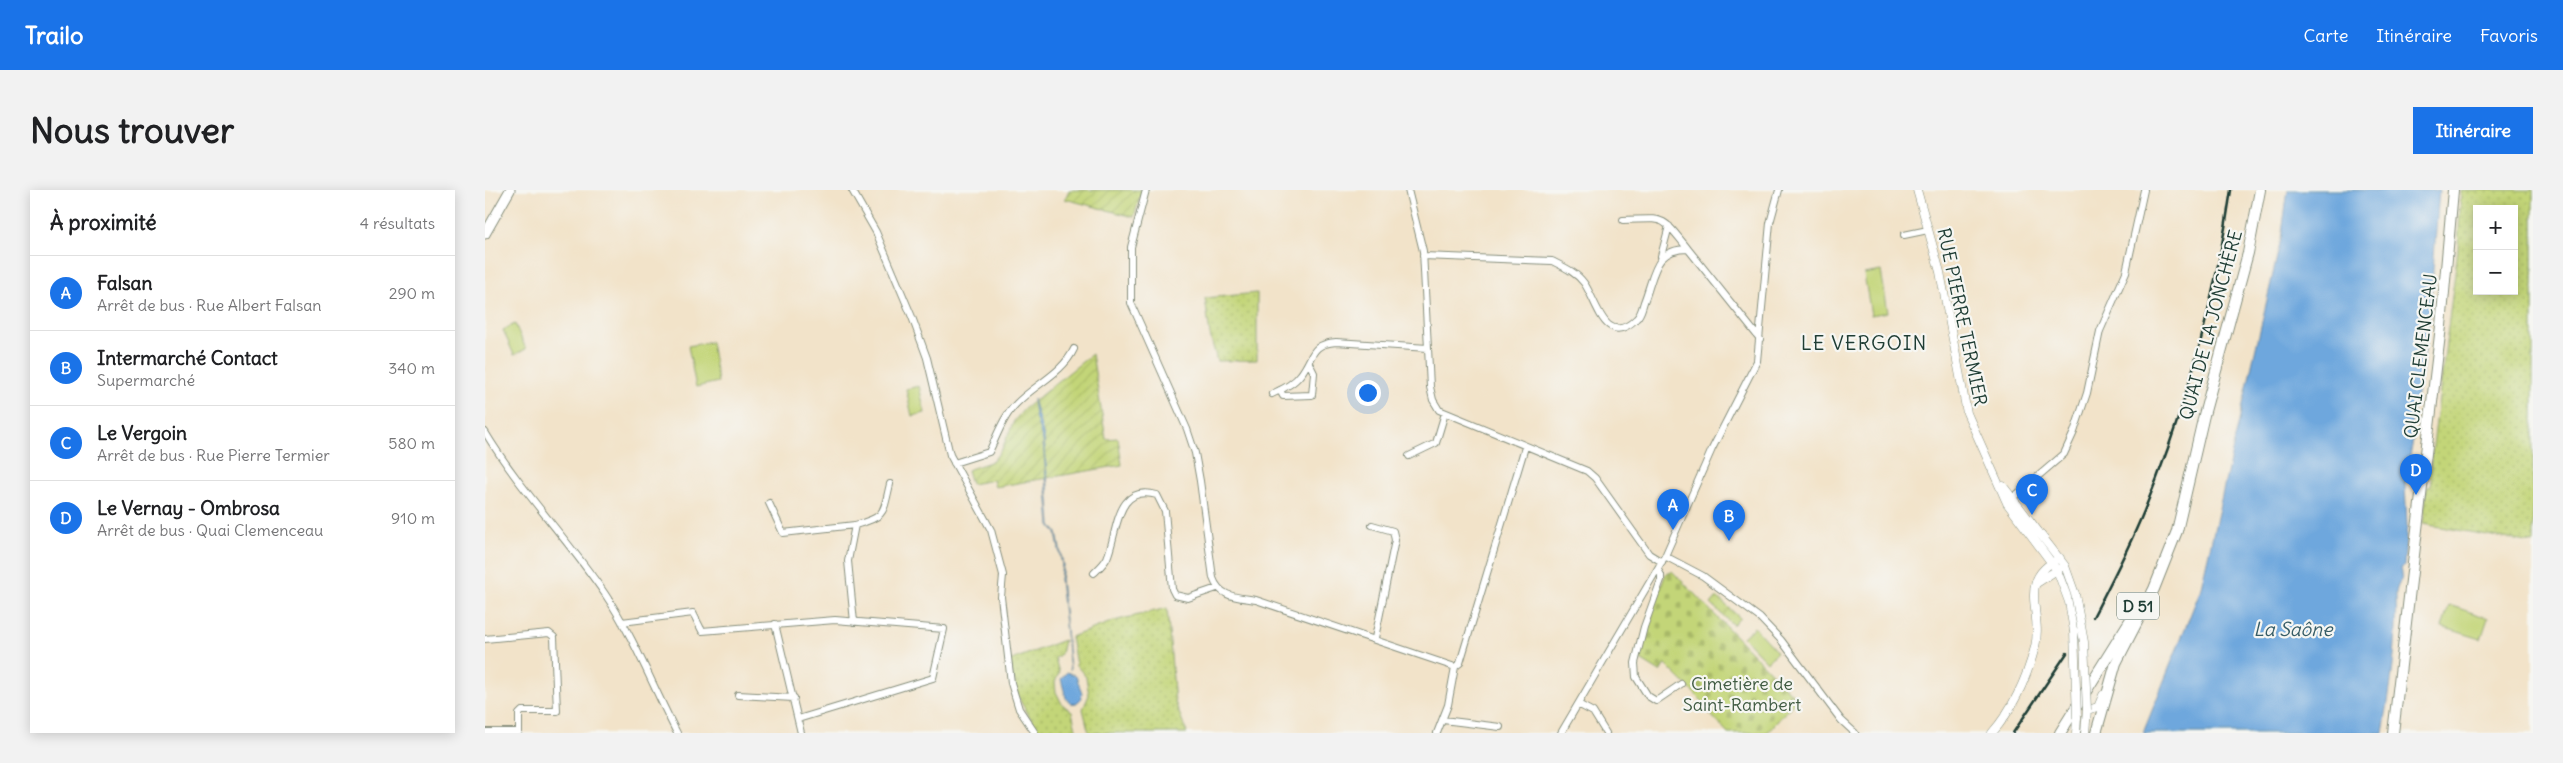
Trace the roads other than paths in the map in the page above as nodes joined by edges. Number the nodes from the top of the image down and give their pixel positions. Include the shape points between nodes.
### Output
1 (509, 190) edge
2 (852, 190) edge
3 (1146, 190) edge
4 (1408, 190) edge
5 (1779, 190) edge
6 (1917, 190) edge
7 (2144, 190) edge
8 (2260, 190) edge
9 (2453, 190) edge
10 (1623, 220) dead end
11 (1669, 226) junction
12 (1928, 230) junction
13 (485, 234) edge
14 (1903, 235) dead end
15 (1687, 249) junction
16 (1423, 256) junction
17 (1661, 256) junction
18 (1760, 339) junction
19 (1428, 348) junction
20 (1075, 349) dead end
21 (1309, 362) junction
22 (1279, 390) junction
23 (1272, 394) dead end
24 (1445, 413) junction
25 (485, 432) edge
26 (1525, 447) junction
27 (1409, 456) dead end
28 (953, 463) junction
29 (2191, 468) junction
30 (890, 484) dead end
31 (2009, 501) junction
32 (769, 503) dead end
33 (855, 525) junction
34 (1372, 525) dead end
35 (1663, 559) junction
36 (2057, 560) junction
37 (2065, 566) junction
38 (1658, 570) junction
39 (2057, 570) junction
40 (1095, 573) dead end
41 (2037, 583) junction
42 (1217, 588) junction
43 (622, 622) junction
44 (854, 622) junction
45 (775, 624) junction
46 (1375, 638) junction
47 (485, 639) edge
48 (2116, 663) junction
49 (1455, 667) junction
50 (1681, 684) dead end
51 (2078, 690) junction
52 (737, 695) dead end
53 (793, 698) junction
54 (1656, 701) junction
55 (1578, 704) junction
56 (1659, 709) dead end
57 (2087, 710) junction
58 (798, 719) junction
59 (1443, 720) junction
60 (1500, 727) dead end
61 (485, 732) edge
62 (677, 733) edge
63 (801, 733) edge
64 (1035, 733) edge
65 (1437, 733) edge
66 (1561, 733) edge
67 (1606, 733) edge
68 (1855, 733) edge
69 (1992, 733) edge
70 (2060, 733) edge
71 (2076, 733) edge
72 (2085, 733) edge
73 (2096, 733) edge
74 (2393, 733) edge

1 - 13 main road
2 - 28 street via 876,232 912,317 927,358
3 - 42 street via 1131,247 1131,303 1195,453
4 - 16 street
5 - 18 street via 1769,223
6 - 12 street, RUE PIERRE TERMIER
7 - 31 street via 2126,272 2100,331 2087,394 2074,432 2064,454
8 - 29 main road, QUAI DE LA JONCHÈRE / D 51 via 2248,253
9 - 74 main road, QUAI CLEMENCEAU via 2441,326
10 - 11 street via 1661,219
11 - 15 street
11 - 17 street
12 - 14 street
12 - 31 street, RUE PIERRE TERMIER via 1940,272 1967,413
15 - 17 street via 1673,249
15 - 18 street
16 - 17 street via 1552,261 1569,269 1584,283 1604,322 1617,328 1629,326 1639,316
16 - 19 street
18 - 35 street via 1751,375
19 - 21 street via 1328,343 1316,348
19 - 24 street via 1433,400
20 - 28 street via 1069,360 1016,404 989,452
21 - 22 street via 1300,376
21 - 22 street via 1314,373 1312,395 1283,396
22 - 23 street
24 - 26 street
24 - 27 street via 1436,443
25 - 43 street via 505,466 605,594
26 - 35 street via 1591,475 1649,554
26 - 49 street via 1476,614 1460,663
28 - 64 street via 991,530 1003,575 1001,597 1011,683 1019,709
29 - 48 main road, D 51 via 2177,531 2154,589
29 - 70 main road, D 51 via 2149,586
30 - 33 street via 883,511 875,520
31 - 36 street, RUE PIERRE TERMIER
32 - 33 street via 783,533
33 - 44 street via 848,561
34 - 46 street via 1393,531 1395,540
35 - 38 street
35 - 68 street via 1703,576 1760,618 1781,640 1841,720
36 - 37 street, RUE PIERRE TERMIER
36 - 39 street, RUE PIERRE TERMIER
36 - 41 street via 2045,567
37 - 39 street
37 - 57 street, RUE PIERRE TERMIER, bridge via 2075,594 2084,642
38 - 54 street via 1661,580 1635,663 1636,677 1648,696
38 - 55 street
39 - 41 street
39 - 51 street, RUE PIERRE TERMIER, bridge via 2069,602
40 - 42 street via 1107,559 1122,507 1135,496 1149,493 1157,495 1165,511 1175,595 1188,598
41 - 69 street via 2033,607 2037,627 2035,646 2016,697 2004,720
42 - 46 street via 1229,596 1256,600
43 - 45 street via 693,613 702,631
43 - 62 street
44 - 45 street
44 - 58 street via 943,629 933,678
45 - 53 street
46 - 49 street
47 - 61 street via 549,633 554,637 557,711 522,711 519,714 519,732
48 - 57 street via 2098,707
48 - 73 main road, D 51
49 - 59 street
50 - 54 street
51 - 57 street, RUE PIERRE TERMIER, bridge via 2083,708
51 - 71 street, RUE PIERRE TERMIER, bridge
52 - 53 street
53 - 58 street
54 - 56 street
55 - 66 street
55 - 67 street via 1593,712
57 - 72 street, RUE PIERRE TERMIER
58 - 63 street
59 - 60 street
59 - 65 street

